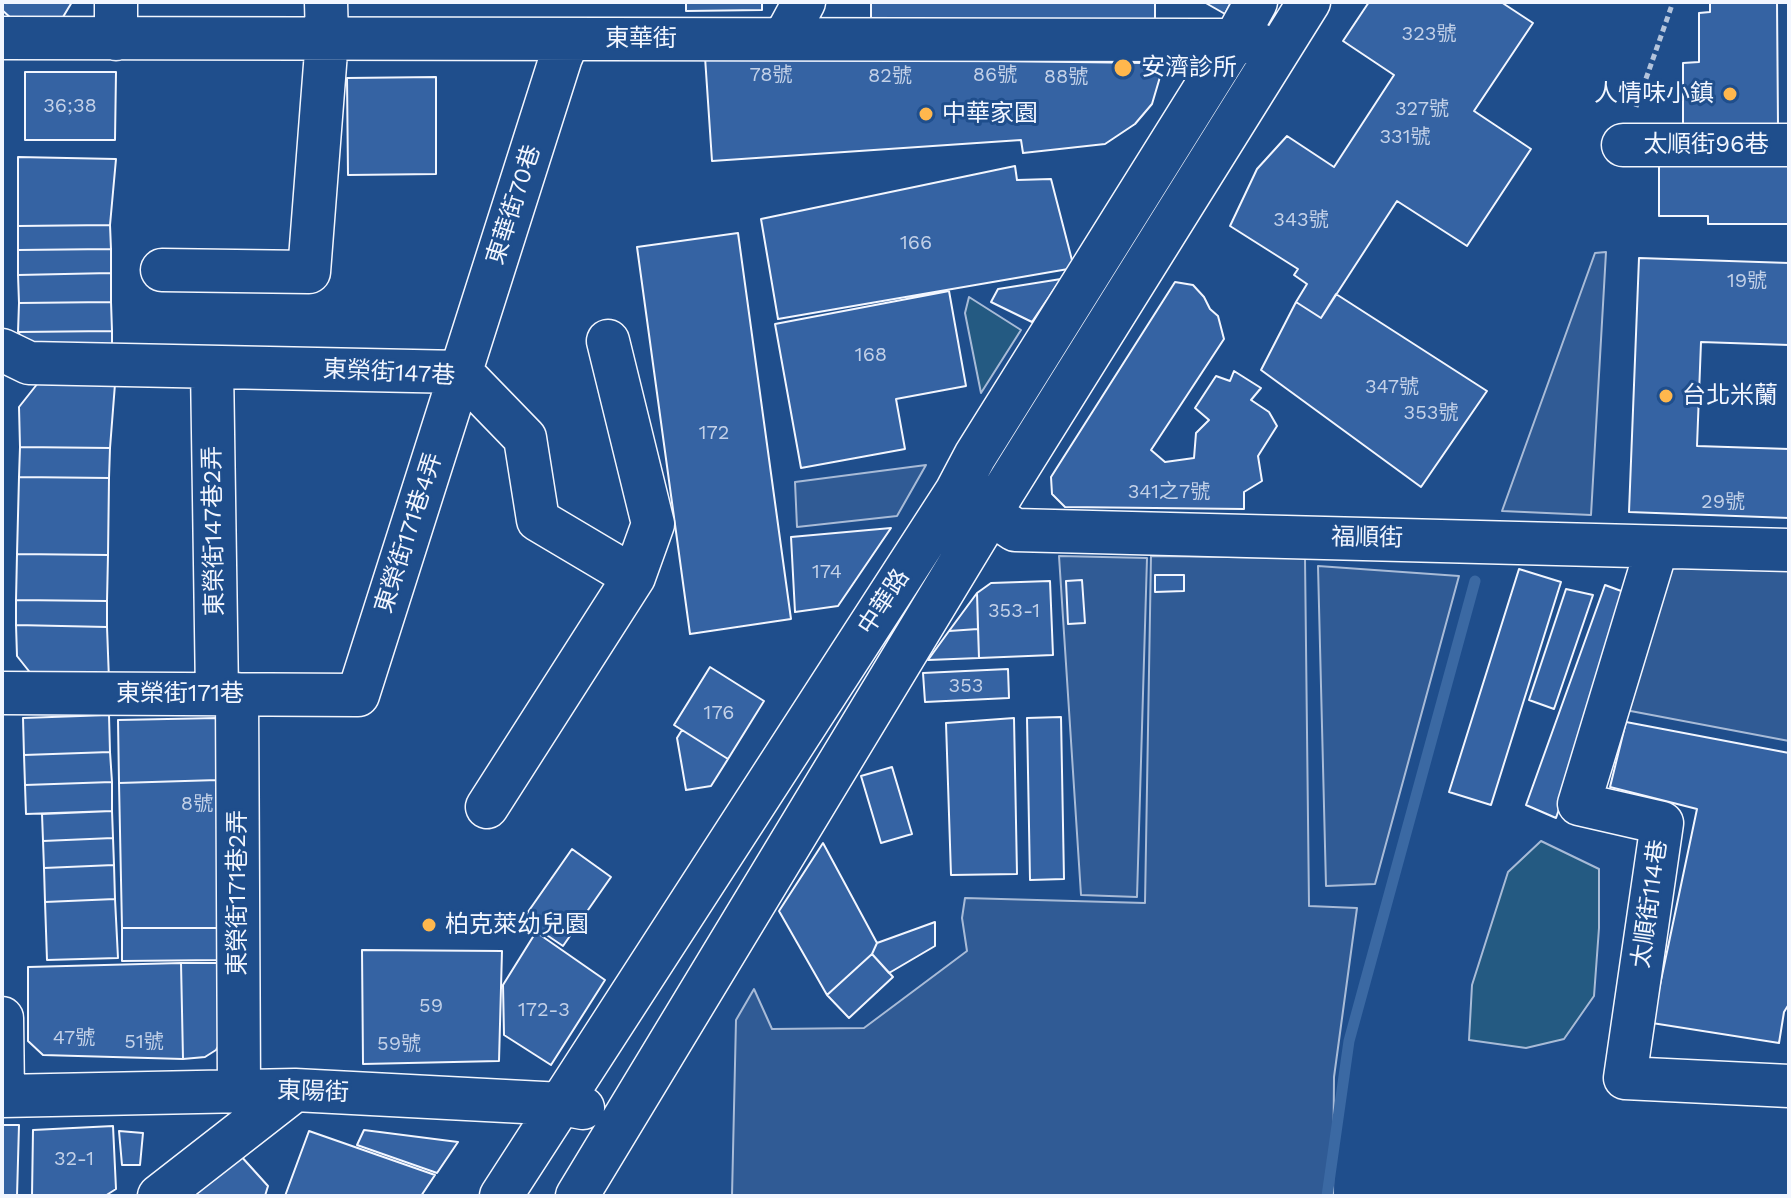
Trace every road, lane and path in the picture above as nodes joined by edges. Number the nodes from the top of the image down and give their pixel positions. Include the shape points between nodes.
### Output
1 (804, 2) edge
2 (1256, 2) edge
3 (1309, 2) edge
4 (1673, 2) edge
5 (116, 20) edge
6 (326, 21) edge
7 (2, 38) edge
8 (569, 39) junction
9 (784, 39) junction
10 (1235, 40) junction
11 (1279, 48) junction
12 (1623, 145) joint
13 (1789, 145) edge
14 (162, 270) dead end
15 (608, 341) dead end
16 (2, 350) edge
17 (212, 367) junction
18 (461, 372) junction
19 (973, 502) junction
20 (1657, 547) junction
21 (1789, 550) edge
22 (634, 577) junction
23 (2, 693) edge
24 (227, 694) junction
25 (358, 695) joint
26 (487, 807) dead end
27 (2, 1018) edge
28 (1789, 1086) edge
29 (295, 1090) junction
30 (239, 1091) junction
31 (2, 1096) edge
32 (562, 1104) junction
33 (624, 1116) junction
34 (159, 1196) edge
35 (501, 1196) edge
36 (577, 1196) edge

1 - 9 street
2 - 10 street, 中華路
3 - 11 street, 中華路
4 - 12 path
5 - 6 street, 東華街
5 - 7 street, 東華街
6 - 8 street, 東華街
6 - 14 street via 309,272
8 - 9 street, 東華街
8 - 18 street, 東華街70巷
9 - 10 street, 東華街
10 - 11 street, 東華街
10 - 19 street, 中華路 via 975,456
11 - 19 street, 中華路
12 - 13 street, 太順街96巷
15 - 22 street via 653,524
16 - 17 street, 東榮街147巷 via 29,363
17 - 18 street, 東榮街147巷
17 - 24 street, 東榮街147巷2弄
18 - 22 street, 東榮街147巷 via 525,438 538,520
18 - 25 street, 東榮街171巷4弄
19 - 20 street, 福順街 via 1015,530
19 - 32 street, 中華路
19 - 33 street, 中華路
20 - 21 street, 福順街
20 - 28 street, 太順街114巷 via 1579,804 1662,823 1625,1078
22 - 26 street
23 - 24 street, 東榮街171巷
24 - 25 street, 東榮街171巷
24 - 30 street, 東榮街171巷2弄
27 - 31 street
29 - 30 street, 東陽街
29 - 32 street, 東陽街
29 - 34 street
30 - 31 street, 東陽街
32 - 33 street, 東陽街
32 - 35 street, 中華路
33 - 36 street, 中華路

